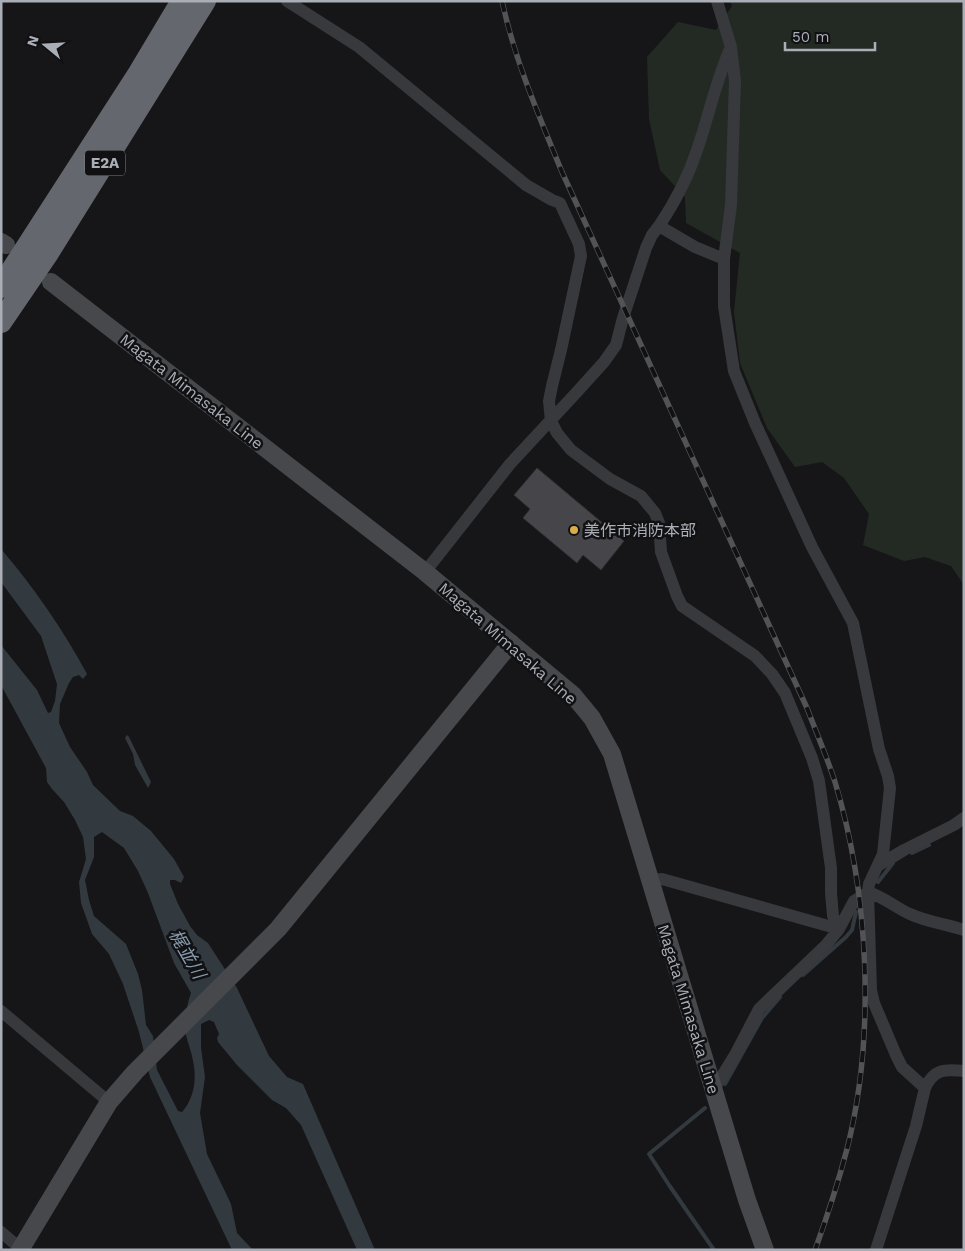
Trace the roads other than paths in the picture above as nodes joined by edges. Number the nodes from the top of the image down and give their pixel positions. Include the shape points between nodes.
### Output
1 (182, 1) edge
2 (205, 1) edge
3 (287, 1) edge
4 (717, 1) edge
5 (731, 47) junction
6 (659, 226) junction
7 (724, 259) junction
8 (51, 282) dead end
9 (1, 287) edge
10 (1, 322) edge
11 (551, 421) junction
12 (425, 572) junction
13 (511, 642) junction
14 (964, 818) edge
15 (879, 864) junction
16 (650, 880) junction
17 (868, 892) junction
18 (839, 929) junction
19 (964, 930) edge
20 (1, 1011) edge
21 (964, 1071) edge
22 (925, 1088) junction
23 (714, 1090) junction
24 (110, 1102) junction
25 (1, 1232) edge
26 (21, 1249) edge
27 (765, 1250) edge
28 (876, 1250) edge

1 - 9 highway, E2A
2 - 10 highway, E2A via 48,253
3 - 11 street via 359,47 526,185 560,203 579,244 581,256 549,401
4 - 5 street
5 - 6 street via 697,152 675,202
5 - 7 street via 735,81 732,205
6 - 7 street
6 - 11 street via 646,248 616,345
7 - 15 street via 724,306 734,371 812,547 853,623 890,788 883,854
8 - 12 main road, Magata Mimasaka Line
11 - 12 street via 510,464
11 - 18 street via 571,450 640,496 655,513 661,552 682,606 755,656 785,693 818,781 831,868 833,916
12 - 13 main road, Magata Mimasaka Line
13 - 16 main road, Magata Mimasaka Line via 573,695 592,718 612,754
13 - 24 main road via 278,929 135,1072
14 - 15 street
15 - 17 street
16 - 18 street via 662,879
16 - 23 main road, Magata Mimasaka Line
17 - 18 street via 854,901
17 - 19 street via 909,914
17 - 22 street via 874,1003 902,1067
18 - 23 street via 759,1009
20 - 24 street
21 - 22 street via 950,1069 938,1072
22 - 28 street
23 - 27 main road, Magata Mimasaka Line
24 - 26 main road
25 - 26 street

